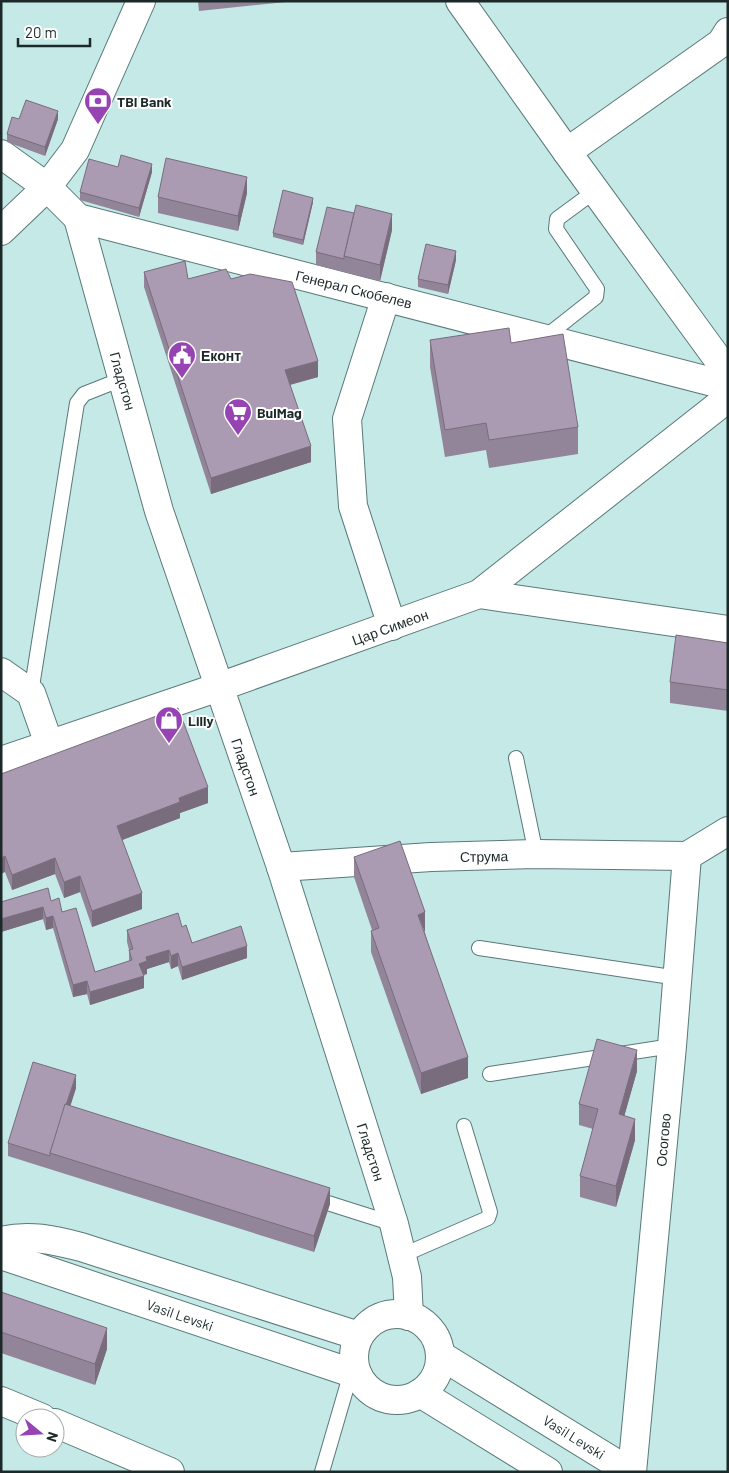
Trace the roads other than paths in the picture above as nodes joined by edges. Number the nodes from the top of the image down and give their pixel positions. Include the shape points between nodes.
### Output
1 (141, 1) edge
2 (460, 1) edge
3 (728, 32) edge
4 (567, 152) junction
5 (1, 154) edge
6 (47, 187) junction
7 (595, 190) junction
8 (78, 218) junction
9 (1, 231) edge
10 (386, 297) junction
11 (544, 338) junction
12 (728, 373) edge
13 (122, 379) junction
14 (728, 386) edge
15 (728, 398) edge
16 (479, 594) junction
17 (392, 626) junction
18 (728, 630) edge
19 (1, 672) edge
20 (219, 687) junction
21 (31, 693) junction
22 (49, 744) junction
23 (516, 758) dead end
24 (1, 761) edge
25 (728, 831) edge
26 (536, 854) junction
27 (687, 856) junction
28 (281, 867) junction
29 (479, 948) dead end
30 (678, 978) junction
31 (672, 1046) junction
32 (490, 1074) dead end
33 (464, 1126) dead end
34 (299, 1193) edge
35 (394, 1224) junction
36 (1, 1241) edge
37 (1, 1255) edge
38 (403, 1255) junction
39 (409, 1316) junction
40 (440, 1355) junction
41 (356, 1361) junction
42 (420, 1393) junction
43 (1, 1401) edge
44 (18, 1408) edge
45 (65, 1427) edge
46 (170, 1472) edge
47 (322, 1472) edge
48 (548, 1472) edge
49 (631, 1472) edge

1 - 6 street via 75,150
2 - 4 street
3 - 4 street via 720,44
4 - 7 street
5 - 6 street
6 - 8 street
6 - 9 street
7 - 11 lane via 557,219 556,229 597,289 596,298
7 - 12 street
8 - 10 street, Генерал Скобелев
8 - 13 street, Гладстон
10 - 11 street, Генерал Скобелев
10 - 17 street via 347,419 353,506
11 - 14 street, Генерал Скобелев
13 - 20 street, Гладстон via 159,511
13 - 21 lane via 84,394 77,403
15 - 16 street, Цар Симеон
16 - 17 street, Цар Симеон
16 - 18 street
17 - 20 street, Цар Симеон
19 - 21 street
20 - 22 street, Цар Симеон
20 - 28 street, Гладстон
21 - 22 street
22 - 24 street, Цар Симеон
23 - 26 lane
25 - 27 street
26 - 27 street, Струма
26 - 28 street, Струма
27 - 30 street, Осогово
28 - 35 street, Гладстон
29 - 30 lane
30 - 31 street, Осогово
31 - 32 lane
31 - 49 street, Осогово
33 - 38 lane via 490,1212 488,1218
34 - 35 lane
35 - 38 street, Гладстон
36 - 41 street via 44,1238 81,1247
37 - 41 street, Vasil Levski
38 - 39 street, Гладстон
39 - 40 street via 431,1330 438,1342
39 - 41 street via 386,1315 366,1327
40 - 42 street via 438,1370
40 - 49 street, Vasil Levski
41 - 42 street via 366,1387 378,1396 400,1400
41 - 47 lane
42 - 48 street
43 - 44 street
45 - 46 street

